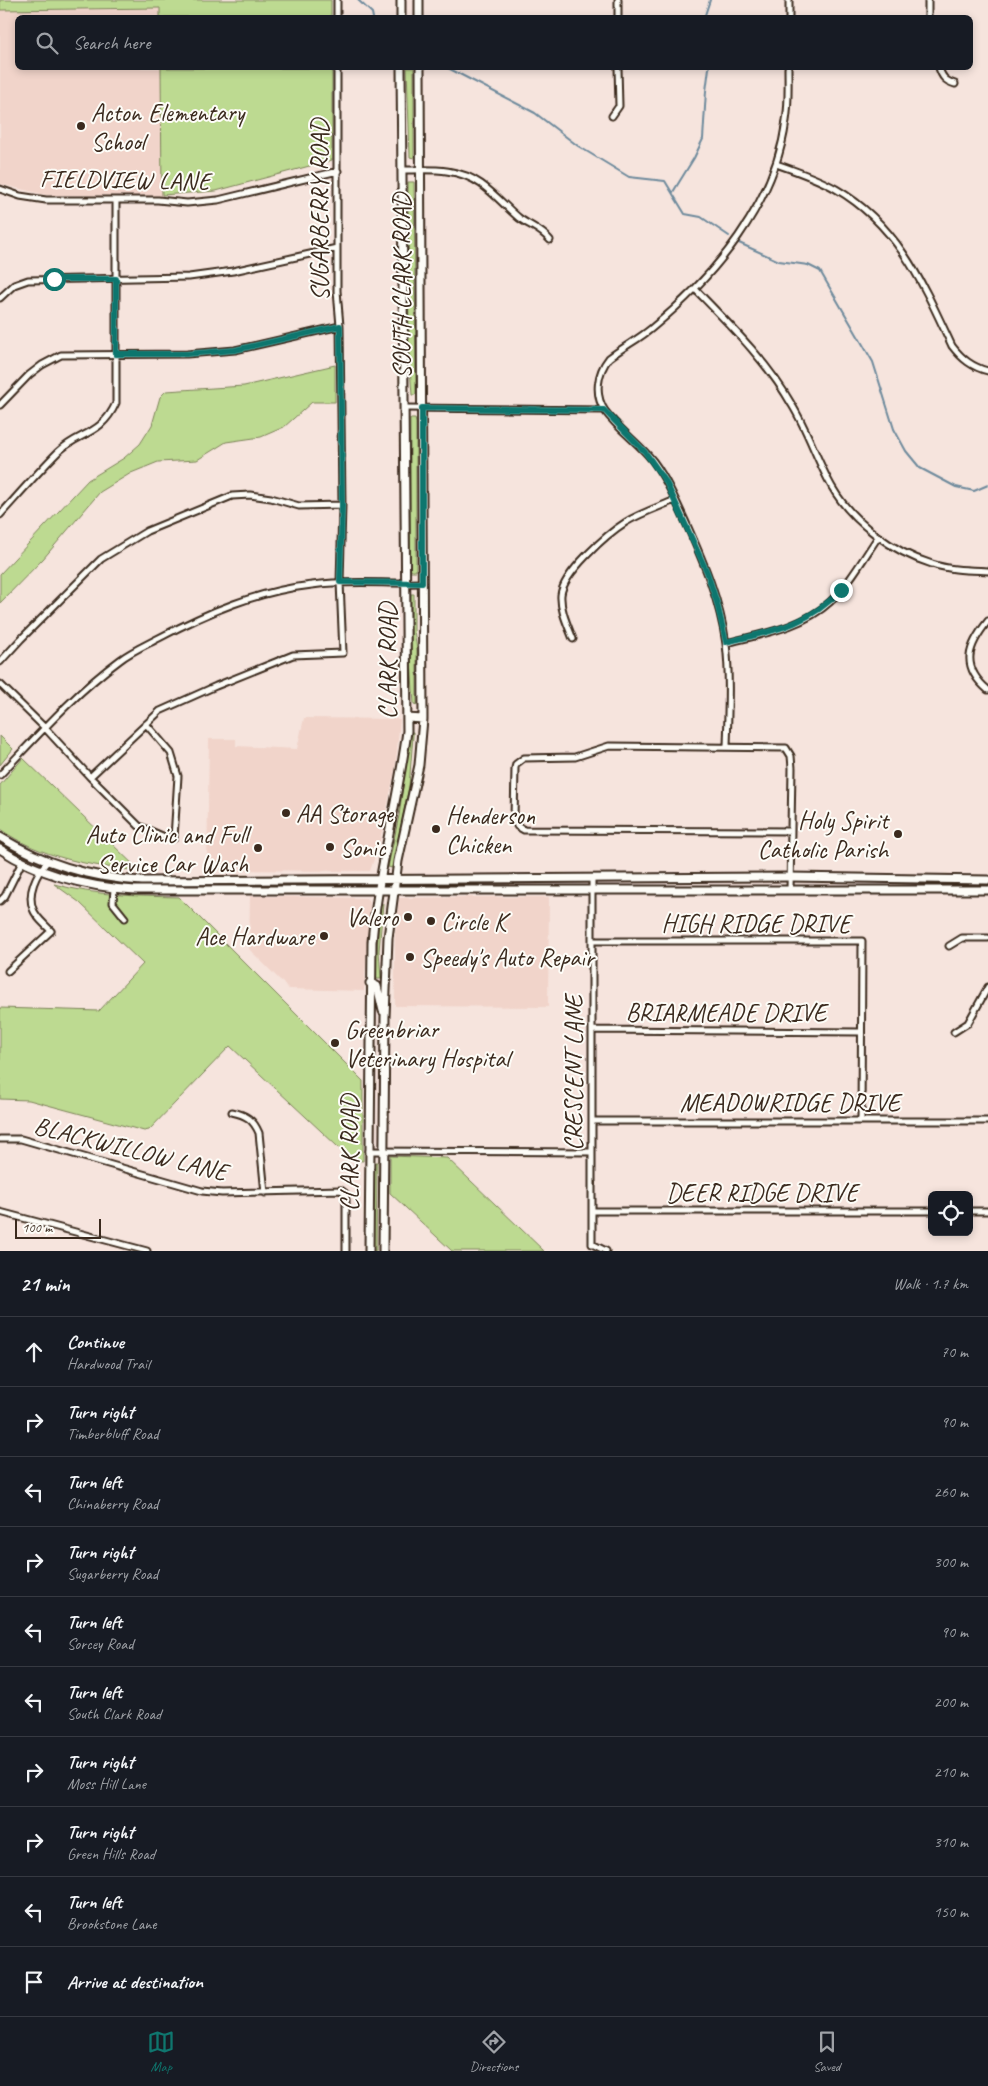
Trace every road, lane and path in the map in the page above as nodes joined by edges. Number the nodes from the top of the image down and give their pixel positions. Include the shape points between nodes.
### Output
1 (337, 0) edge
2 (402, 0) edge
3 (419, 0) edge
4 (618, 0) edge
5 (789, 0) edge
6 (928, 0) edge
7 (337, 15) edge
8 (401, 15) edge
9 (419, 15) edge
10 (618, 15) edge
11 (789, 15) edge
12 (928, 15) edge
13 (338, 70) edge
14 (401, 70) edge
15 (420, 70) edge
16 (618, 70) edge
17 (788, 70) edge
18 (940, 70) edge
19 (955, 84) dead end
20 (612, 116) dead end
21 (776, 164) junction
22 (402, 170) junction
23 (421, 170) junction
24 (338, 171) junction
25 (0, 189) edge
26 (116, 200) junction
27 (550, 240) dead end
28 (337, 248) junction
29 (116, 279) junction
30 (695, 289) junction
31 (0, 298) edge
32 (340, 326) junction
33 (116, 354) junction
34 (988, 371) edge
35 (0, 405) edge
36 (405, 408) junction
37 (422, 408) junction
38 (604, 410) junction
39 (675, 500) junction
40 (0, 504) edge
41 (342, 505) junction
42 (5, 509) junction
43 (0, 514) edge
44 (878, 536) junction
45 (988, 571) edge
46 (340, 582) junction
47 (406, 583) junction
48 (422, 583) junction
49 (988, 621) edge
50 (573, 640) dead end
51 (726, 642) junction
52 (0, 662) edge
53 (0, 684) edge
54 (988, 690) edge
55 (407, 718) junction
56 (423, 719) junction
57 (146, 724) junction
58 (45, 728) junction
59 (728, 746) junction
60 (0, 775) edge
61 (90, 777) junction
62 (790, 831) junction
63 (0, 837) edge
64 (0, 849) edge
65 (22, 862) junction
66 (47, 862) junction
67 (40, 870) junction
68 (790, 877) junction
69 (550, 878) junction
70 (592, 878) junction
71 (855, 878) junction
72 (380, 879) junction
73 (395, 879) junction
74 (489, 879) junction
75 (225, 880) junction
76 (925, 880) junction
77 (988, 880) edge
78 (114, 889) junction
79 (378, 889) junction
80 (393, 889) junction
81 (226, 890) junction
82 (490, 890) junction
83 (550, 890) junction
84 (592, 890) junction
85 (790, 890) junction
86 (854, 890) junction
87 (925, 890) junction
88 (988, 890) edge
89 (0, 901) edge
90 (125, 918) dead end
91 (988, 938) edge
92 (592, 941) junction
93 (949, 946) dead end
94 (8, 971) dead end
95 (370, 983) junction
96 (988, 987) edge
97 (385, 1016) junction
98 (592, 1030) junction
99 (860, 1032) junction
100 (954, 1032) dead end
101 (370, 1051) junction
102 (384, 1051) junction
103 (232, 1112) dead end
104 (861, 1120) junction
105 (592, 1121) junction
106 (988, 1121) edge
107 (0, 1139) edge
108 (369, 1151) junction
109 (383, 1151) junction
110 (592, 1152) junction
111 (265, 1193) junction
112 (592, 1211) junction
113 (928, 1211) edge
114 (973, 1211) edge
115 (988, 1211) edge
116 (0, 1212) edge
117 (592, 1242) junction
118 (588, 1250) edge
119 (147, 1251) edge
120 (346, 1251) edge
121 (369, 1251) edge
122 (383, 1251) edge
123 (606, 1251) edge

1 - 7 street
2 - 8 main road
3 - 9 main road
4 - 10 street
5 - 11 street
6 - 12 street
13 - 24 street, SUGARBERRY ROAD
14 - 22 main road, CLARK ROAD
15 - 23 main road, SOUTH CLARK ROAD
16 - 20 street via 619,106
17 - 21 street via 786,122
18 - 19 street via 947,82
21 - 30 street via 746,225
21 - 34 street via 836,189 877,221 916,270 952,346 975,367
22 - 23 street
22 - 36 main road, CLARK ROAD
23 - 27 street via 458,172 481,184 521,220 543,232
23 - 37 main road, SOUTH CLARK ROAD
24 - 26 street, FIELDVIEW LANE via 218,200 187,203
24 - 28 street, SUGARBERRY ROAD
25 - 26 street, FIELDVIEW LANE via 46,200
26 - 29 street
28 - 29 street via 232,271 189,277
28 - 32 street, SUGARBERRY ROAD
29 - 31 street via 28,280 14,285
29 - 33 street
30 - 38 street via 652,328 608,358 598,380
30 - 44 street via 750,347 778,383 793,405 836,493
32 - 33 street via 235,350
32 - 41 street, SUGARBERRY ROAD
33 - 35 street via 61,355 29,375
33 - 42 street via 116,404 110,416 99,428 59,452
36 - 37 street
36 - 47 main road, CLARK ROAD
37 - 38 street
37 - 48 main road, SOUTH CLARK ROAD
38 - 39 street via 653,461
39 - 50 street via 620,526 567,578 561,596 562,607
39 - 51 street via 713,588
40 - 42 street
41 - 46 street, SUGARBERRY ROAD
41 - 52 street via 299,506 271,498 232,496 147,531 101,559
42 - 43 street
44 - 45 street via 933,565
44 - 51 street via 841,590 817,612 790,626
46 - 47 street
46 - 57 street, SUGARBERRY ROAD via 343,653 293,655 160,711
46 - 58 street via 263,594 192,620 121,659
47 - 48 street
47 - 55 main road, CLARK ROAD
48 - 56 main road, SOUTH CLARK ROAD
49 - 54 street via 973,642 969,656 972,672
51 - 59 street
53 - 58 street
55 - 56 main road
55 - 72 main road, CLARK ROAD via 401,776
56 - 73 main road, SOUTH CLARK ROAD via 419,765
57 - 61 street
57 - 61 street via 171,753 178,776 174,838 139,826
58 - 60 street
58 - 61 street
59 - 62 street via 786,748 792,768
59 - 62 street via 618,746 602,747 575,757 524,758 515,768 516,823 520,829 528,831
62 - 68 street
63 - 66 main road
64 - 65 main road
65 - 67 main road
65 - 89 street
66 - 67 street
66 - 75 main road via 72,871 122,880
67 - 78 main road via 80,883
67 - 94 street via 31,901 37,916 51,931
68 - 70 main road
68 - 71 main road
68 - 85 street
69 - 70 main road
69 - 74 main road
69 - 83 main road
70 - 84 street, CRESCENT LANE
71 - 76 main road
71 - 86 main road
72 - 73 main road
72 - 75 main road
72 - 79 main road, CLARK ROAD
73 - 74 main road
73 - 80 main road, SOUTH CLARK ROAD
74 - 82 main road
75 - 81 main road
76 - 77 main road
76 - 87 main road
78 - 81 main road
78 - 90 street via 114,903
79 - 80 main road
79 - 81 main road
79 - 95 main road, CLARK ROAD
80 - 82 main road
80 - 97 main road, SOUTH CLARK ROAD
82 - 83 main road
83 - 84 main road
84 - 85 main road
84 - 92 street, CRESCENT LANE
85 - 86 main road
86 - 87 main road
87 - 88 main road
91 - 93 street via 962,938
92 - 98 street, CRESCENT LANE
92 - 99 street, HIGH RIDGE DRIVE via 862,941
95 - 97 main road via 377,986
95 - 101 main road, CLARK ROAD
96 - 100 street via 968,1023
97 - 102 main road, SOUTH CLARK ROAD
98 - 99 street, BRIARMEADE DRIVE
98 - 105 street, CRESCENT LANE
99 - 104 street, HIGH RIDGE DRIVE
101 - 102 main road
101 - 108 main road, CLARK ROAD
102 - 109 main road, SOUTH CLARK ROAD
103 - 111 street via 247,1116 256,1125
104 - 105 street, MEADOWRIDGE DRIVE
104 - 106 street, MEADOWRIDGE DRIVE
105 - 110 street, CRESCENT LANE
107 - 111 street, BLACKWILLOW LANE via 21,1139 202,1191
108 - 109 street
108 - 121 main road, CLARK ROAD
109 - 110 street
109 - 122 main road, SOUTH CLARK ROAD
110 - 112 street, CRESCENT LANE
111 - 120 street, BLACKWILLOW LANE via 341,1190 346,1200
112 - 113 street, DEER RIDGE DRIVE
112 - 117 street, CRESCENT LANE
114 - 115 street
116 - 119 street
117 - 118 street
117 - 123 street

